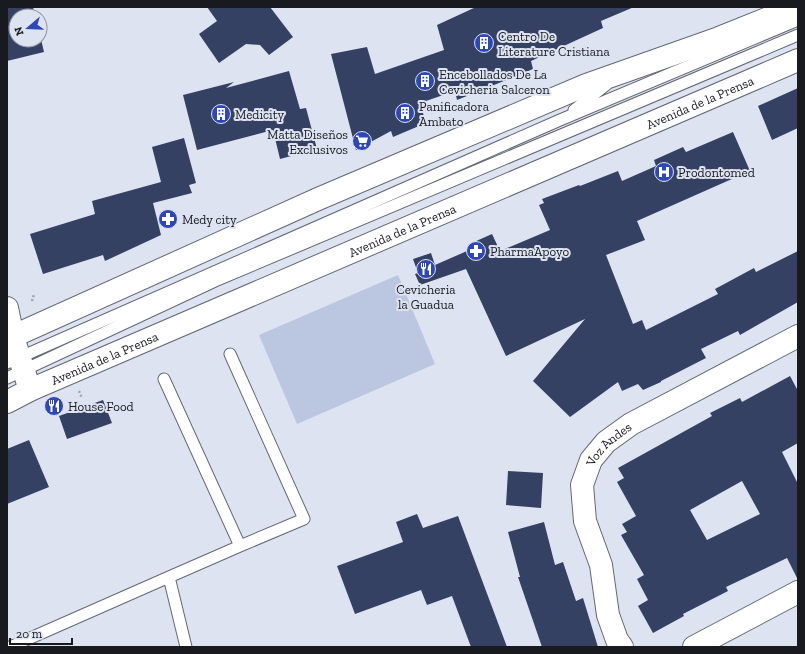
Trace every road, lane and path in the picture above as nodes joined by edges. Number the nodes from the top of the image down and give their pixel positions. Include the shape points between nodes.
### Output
1 (768, 7) edge
2 (796, 7) edge
3 (798, 20) edge
4 (798, 35) edge
5 (798, 60) edge
6 (626, 70) junction
7 (560, 120) junction
8 (34, 294) dead end
9 (32, 301) dead end
10 (7, 308) edge
11 (798, 336) edge
12 (230, 354) dead end
13 (15, 362) edge
14 (164, 379) dead end
15 (7, 402) edge
16 (240, 546) junction
17 (169, 577) junction
18 (798, 592) edge
19 (10, 647) edge
20 (186, 647) edge
21 (622, 647) edge
22 (694, 647) edge

1 - 6 main road, Avenida de la Prensa
2 - 6 main road, Avenida de la Prensa via 719,38
3 - 7 lane
4 - 13 lane via 215,281
5 - 13 main road, Avenida de la Prensa
6 - 7 lane
6 - 13 main road, Avenida de la Prensa via 318,199
7 - 13 lane
8 - 9 path
10 - 13 main road
11 - 21 main road, Voz Andes via 631,424 606,442 591,460 582,485 585,521 601,565 608,615
12 - 16 lane via 304,519
13 - 15 main road, Avenida de la Prensa
14 - 16 lane
16 - 17 lane
17 - 19 lane
17 - 20 lane
18 - 22 main road

